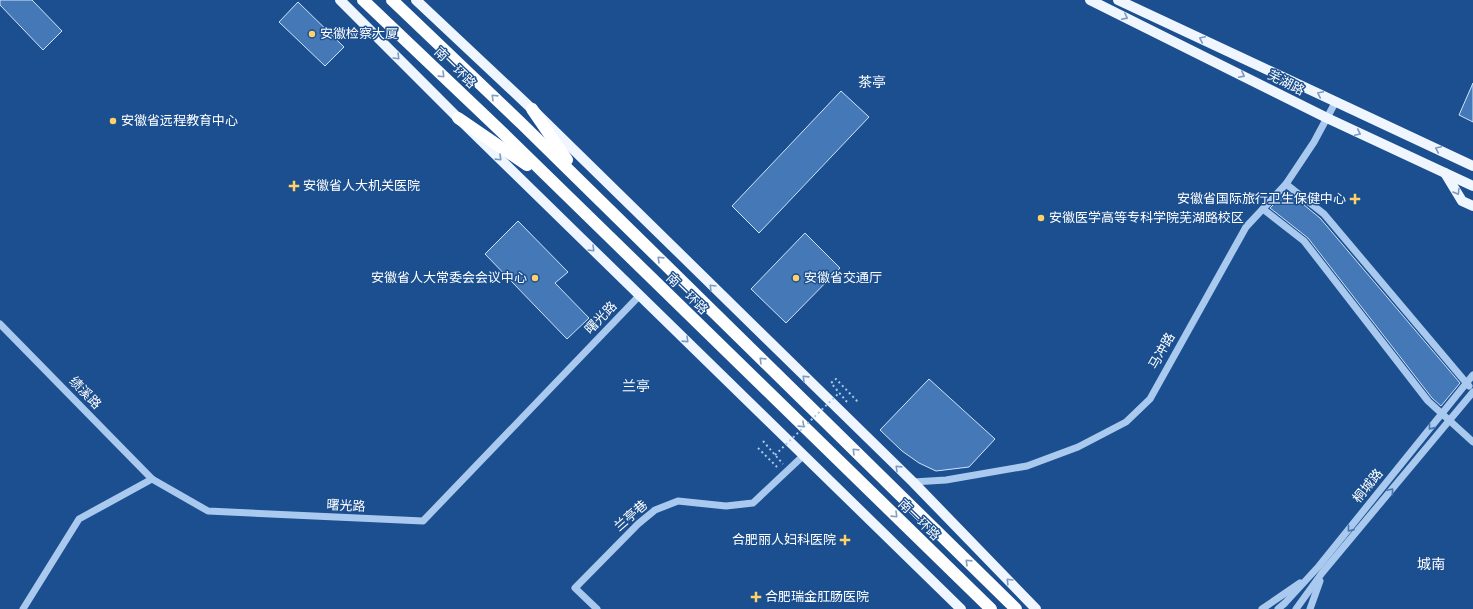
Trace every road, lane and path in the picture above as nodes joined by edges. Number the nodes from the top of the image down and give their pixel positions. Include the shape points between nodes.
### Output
1 (340, 0) edge
2 (363, 0) edge
3 (392, 0) edge
4 (416, 0) edge
5 (1090, 0) edge
6 (1118, 0) edge
7 (1336, 101) junction
8 (532, 109) junction
9 (458, 118) junction
10 (1327, 118) junction
11 (1473, 166) edge
12 (1445, 173) junction
13 (553, 182) junction
14 (582, 183) junction
15 (1286, 184) junction
16 (1473, 186) edge
17 (1473, 206) edge
18 (1263, 209) junction
19 (640, 295) junction
20 (0, 324) edge
21 (1473, 375) edge
22 (1466, 383) junction
23 (1473, 391) edge
24 (859, 403) dead end
25 (1442, 414) junction
26 (1449, 420) junction
27 (763, 441) dead end
28 (1473, 442) edge
29 (758, 448) dead end
30 (775, 455) junction
31 (804, 455) junction
32 (152, 479) junction
33 (913, 482) junction
34 (1322, 574) junction
35 (1308, 578) junction
36 (1027, 600) junction
37 (23, 609) edge
38 (597, 609) edge
39 (961, 609) edge
40 (991, 609) edge
41 (1016, 609) edge
42 (1036, 609) edge
43 (1043, 609) edge
44 (1262, 609) edge
45 (1278, 609) edge
46 (1296, 609) edge
47 (1310, 609) edge

1 -> 9 main road
2 -> 13 highway, 南一环路
14 -> 3 highway, 南一环路
4 - 8 main road
5 -> 10 main road, 芜湖路
7 -> 6 main road, 芜湖路
7 - 10 street, 马冲路
11 -> 7 main road, 芜湖路
8 - 14 highway
33 -> 8 main road
9 - 13 highway
9 -> 19 main road
10 -> 12 main road, 芜湖路
10 - 15 street, 马冲路
12 - 16 main road, 芜湖路
12 -> 17 main road via 1462,201
13 -> 40 highway, 南一环路
41 -> 14 highway, 南一环路
15 - 18 street, 马冲路
15 - 22 street via 1324,214
18 - 25 street via 1304,241 1428,401
18 - 33 street, 马冲路 via 1246,227 1150,399 1126,422 1078,447 1026,466 946,480
19 -> 31 main road
19 - 32 street, 曙光路 via 423,521 208,511
20 - 32 street, 绩溪路
21 - 22 street, 桐城路
22 - 23 street
22 - 25 street, 桐城路
23 - 26 street, 桐城路
24 - 30 path, bridge via 836,379 831,383 839,392
25 - 26 street
25 -> 35 street, 桐城路
26 - 28 street
34 -> 26 street, 桐城路
27 - 30 path
29 - 30 path via 779,469 783,465
31 - 38 street, 兰亭巷 via 753,503 726,506 678,501 655,510 575,588
31 - 39 main road
32 - 37 street via 79,519
36 -> 33 main road
34 - 46 street, 桐城路
34 - 47 street
35 - 44 street
35 - 45 street, 桐城路
36 - 42 main road
36 - 43 street

